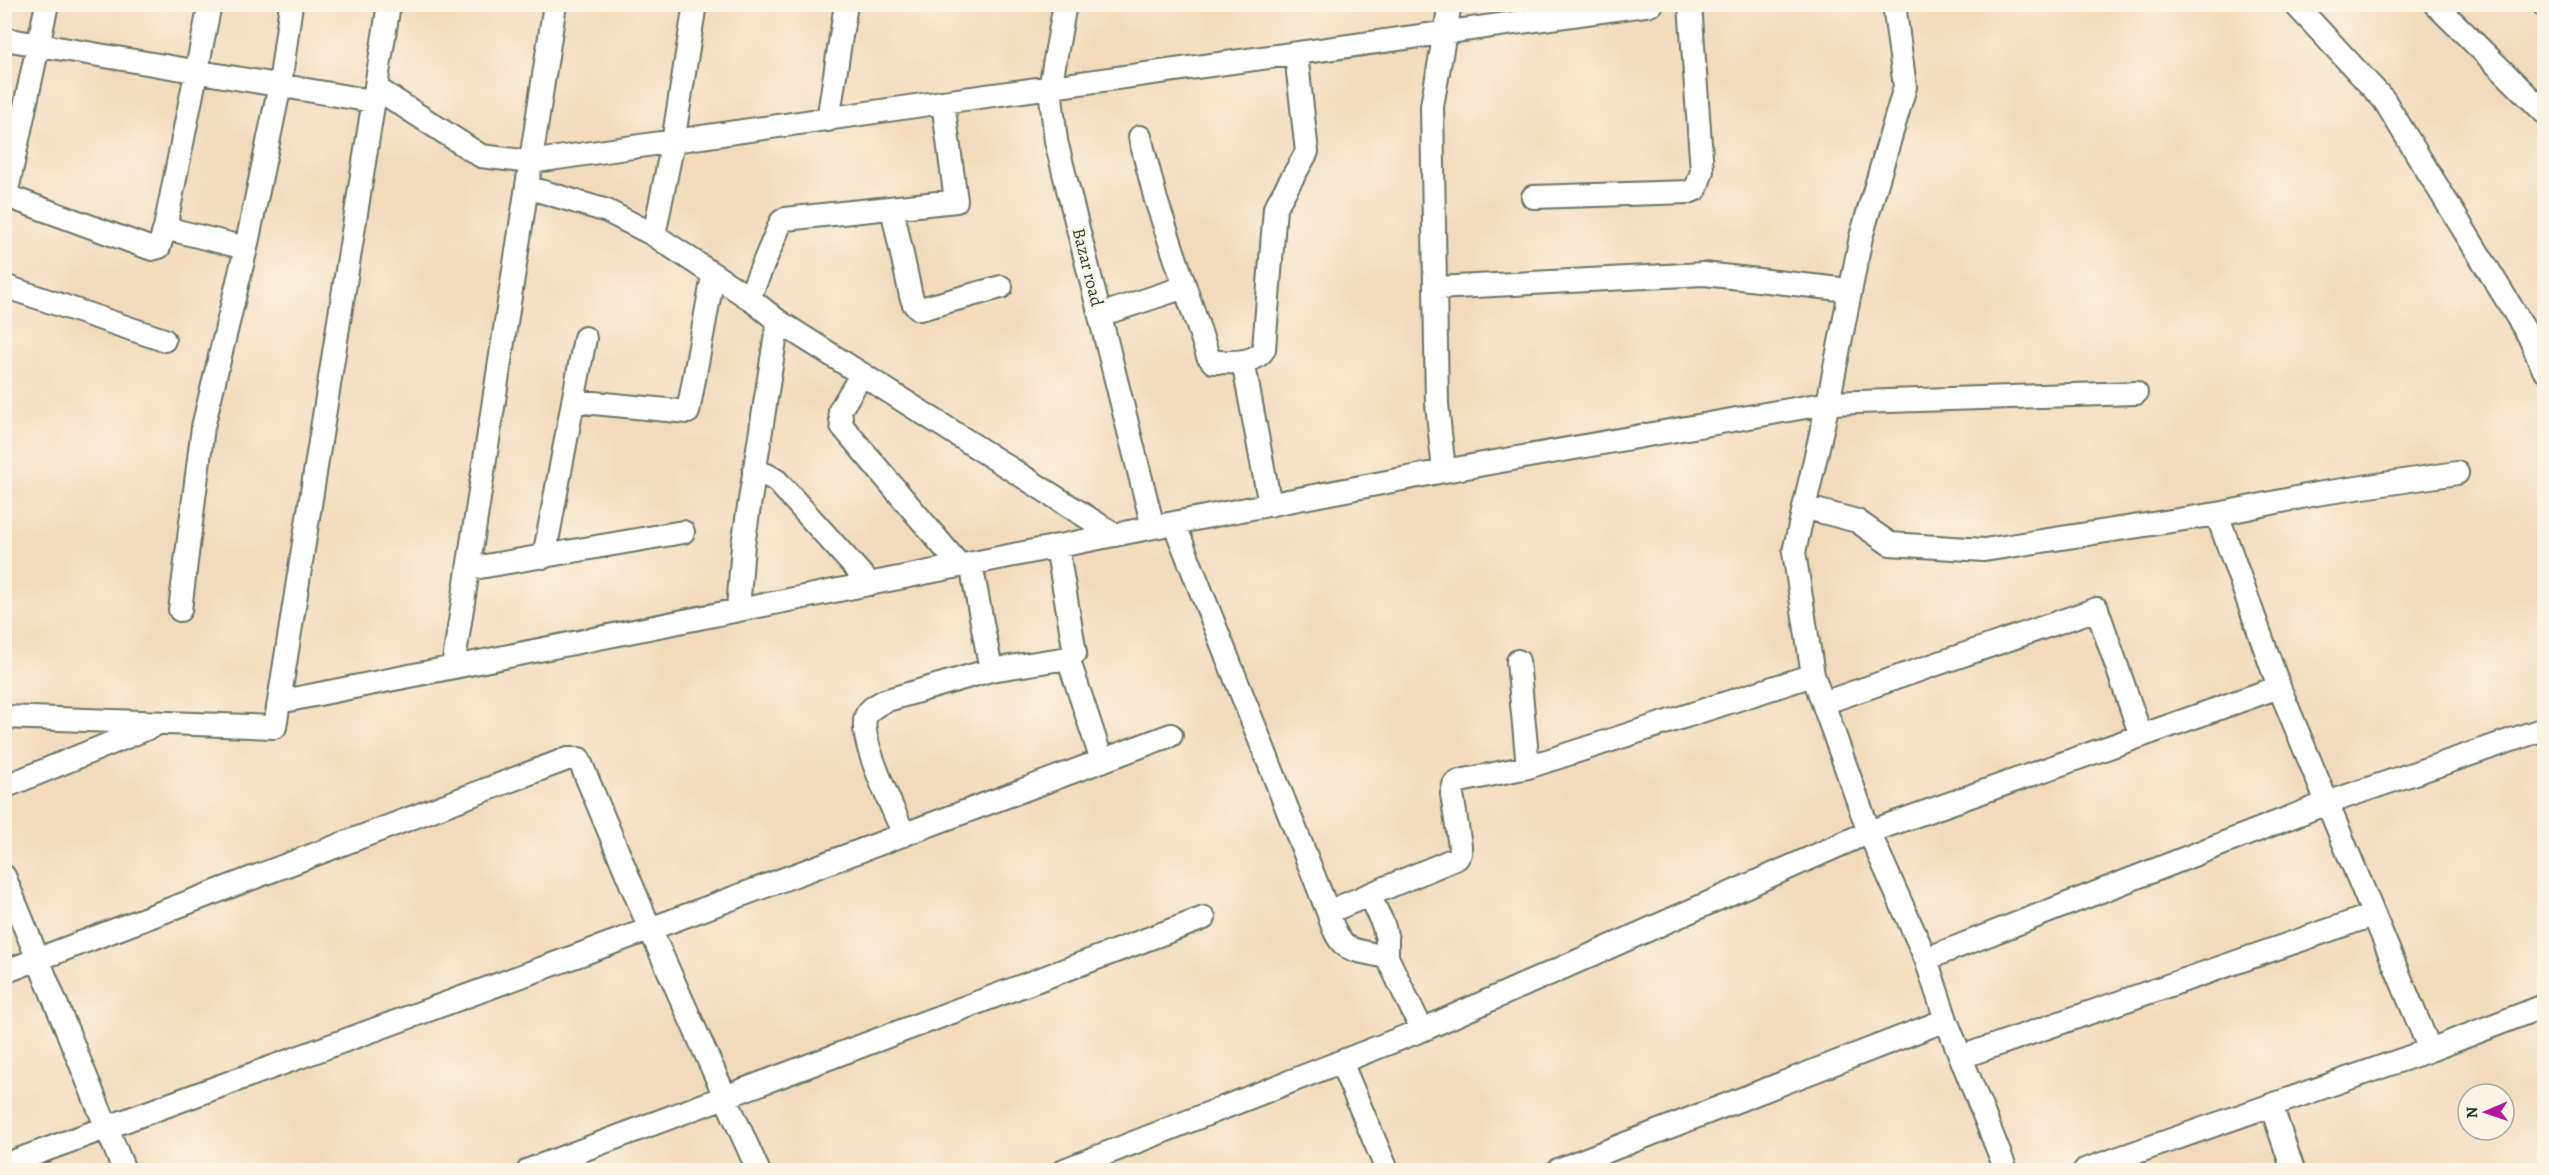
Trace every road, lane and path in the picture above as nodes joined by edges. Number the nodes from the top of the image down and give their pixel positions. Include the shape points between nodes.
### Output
1 (47, 4) edge
2 (210, 4) edge
3 (389, 4) edge
4 (555, 4) edge
5 (695, 4) edge
6 (846, 4) edge
7 (1065, 4) edge
8 (1450, 4) edge
9 (1652, 4) edge
10 (1690, 4) edge
11 (1894, 4) edge
12 (2295, 4) edge
13 (2435, 4) edge
14 (286, 5) edge
15 (1588, 9) edge
16 (1446, 33) junction
17 (4, 39) edge
18 (39, 45) junction
19 (1296, 54) junction
20 (196, 70) junction
21 (279, 85) junction
22 (1050, 88) junction
23 (374, 94) junction
24 (943, 102) junction
25 (2544, 112) edge
26 (828, 120) junction
27 (1140, 136) dead end
28 (673, 142) junction
29 (530, 162) junction
30 (527, 186) junction
31 (5, 195) edge
32 (1533, 197) dead end
33 (892, 208) junction
34 (165, 228) junction
35 (654, 236) junction
36 (246, 248) junction
37 (713, 276) junction
38 (4, 286) edge
39 (1185, 286) junction
40 (1001, 287) dead end
41 (1436, 288) junction
42 (1849, 290) junction
43 (749, 298) junction
44 (1100, 315) junction
45 (778, 321) junction
46 (585, 338) dead end
47 (164, 340) dead end
48 (1243, 361) junction
49 (2544, 370) edge
50 (862, 374) junction
51 (2136, 393) dead end
52 (573, 401) junction
53 (1828, 403) junction
54 (1444, 471) junction
55 (754, 472) junction
56 (2457, 473) dead end
57 (1270, 505) junction
58 (1804, 507) junction
59 (2217, 514) junction
60 (1164, 525) junction
61 (683, 532) dead end
62 (1115, 535) junction
63 (1057, 546) junction
64 (544, 557) junction
65 (966, 565) junction
66 (468, 569) junction
67 (870, 584) junction
68 (180, 610) dead end
69 (738, 610) junction
70 (1068, 658) junction
71 (1518, 661) dead end
72 (453, 667) junction
73 (991, 670) junction
74 (1814, 675) junction
75 (2279, 687) junction
76 (279, 702) junction
77 (1823, 703) junction
78 (4, 717) edge
79 (161, 723) junction
80 (2544, 729) edge
81 (1171, 735) dead end
82 (2141, 736) junction
83 (1102, 761) junction
84 (1528, 767) junction
85 (4, 787) edge
86 (2327, 803) junction
87 (1869, 832) junction
88 (904, 835) junction
89 (4, 876) edge
90 (1369, 895) junction
91 (1328, 912) junction
92 (2373, 915) junction
93 (1204, 918) dead end
94 (650, 929) junction
95 (1387, 957) junction
96 (38, 958) junction
97 (1926, 959) junction
98 (4, 972) edge
99 (2544, 1006) edge
100 (1946, 1020) junction
101 (1422, 1030) junction
102 (2430, 1050) junction
103 (1961, 1057) junction
104 (1341, 1062) junction
105 (726, 1097) junction
106 (2271, 1105) junction
107 (106, 1129) junction
108 (4, 1165) edge
109 (124, 1170) edge
110 (529, 1170) edge
111 (758, 1170) edge
112 (1064, 1170) edge
113 (1387, 1170) edge
114 (1558, 1170) edge
115 (2006, 1170) edge
116 (2085, 1170) edge
117 (2293, 1170) edge

1 - 18 street
2 - 20 street
3 - 23 street
4 - 29 street
5 - 28 street
6 - 26 street
7 - 22 street, Bazar road
8 - 16 street
9 - 15 street
10 - 32 street via 1702,171 1696,189
11 - 42 street via 1905,87
12 - 49 street via 2384,100 2529,336
13 - 25 street
14 - 21 street
15 - 16 street
16 - 19 street
16 - 41 street via 1432,106
17 - 18 street
18 - 20 street
18 - 31 street
19 - 22 street
19 - 48 street via 1307,152 1275,208 1264,349 1258,357
20 - 21 street
20 - 34 street
21 - 23 street
21 - 36 street
22 - 24 street
22 - 44 street, Bazar road via 1056,141
23 - 29 street via 481,156
23 - 76 street
24 - 26 street
24 - 33 street via 956,201
26 - 28 street
27 - 39 street via 1156,200
28 - 29 street
28 - 35 street
29 - 30 street
30 - 35 street via 607,211
30 - 66 street
31 - 34 street via 152,249 159,247
33 - 40 street via 914,304 920,309
33 - 43 street via 785,219
34 - 36 street
35 - 37 street
36 - 68 street via 203,427
37 - 43 street
37 - 52 street via 688,412
38 - 47 street
39 - 44 street
39 - 48 street via 1213,363
41 - 42 street via 1704,274
41 - 54 street via 1437,404
42 - 53 street
43 - 45 street
44 - 60 street, Bazar road
45 - 50 street
45 - 55 street
46 - 52 street
48 - 57 street
50 - 62 street
50 - 65 street via 840,410 842,426
51 - 53 street
52 - 64 street
53 - 54 street
53 - 58 street
54 - 57 street
55 - 67 street via 777,481
55 - 69 street
56 - 59 street
57 - 60 street
58 - 59 street via 1857,521 1890,544 1984,550
58 - 74 street via 1794,552
59 - 75 street
60 - 62 street
60 - 91 street, Bazar road
61 - 64 street
62 - 63 street
63 - 65 street
63 - 70 street via 1075,649
64 - 66 street
65 - 67 street
65 - 73 street
66 - 72 street
67 - 69 street
69 - 72 street
70 - 73 street
70 - 83 street
71 - 84 street
72 - 76 street
73 - 88 street via 884,701 870,709 865,718 875,765
74 - 77 street
74 - 84 street
75 - 82 street
75 - 86 street
76 - 79 street via 275,727
77 - 82 street via 2097,609
77 - 87 street
78 - 79 street
79 - 85 street
80 - 86 street
81 - 83 street
82 - 87 street
83 - 88 street
84 - 90 street via 1457,782 1452,794 1461,846 1457,858
86 - 92 street
86 - 97 street
87 - 97 street
87 - 101 street
88 - 94 street
89 - 96 street
90 - 91 street
90 - 95 street via 1383,924
91 - 95 street, Bazar road via 1336,938 1346,947
92 - 102 street
92 - 103 street
93 - 105 street
94 - 96 street via 579,759 574,758
94 - 105 street
94 - 107 street
95 - 101 street
96 - 98 street
96 - 107 street
97 - 100 street
99 - 102 street
100 - 103 street
100 - 114 street
101 - 104 street
102 - 106 street
103 - 115 street
104 - 112 street
104 - 113 street
105 - 110 street
105 - 111 street
106 - 116 street
106 - 117 street
107 - 108 street
107 - 109 street

